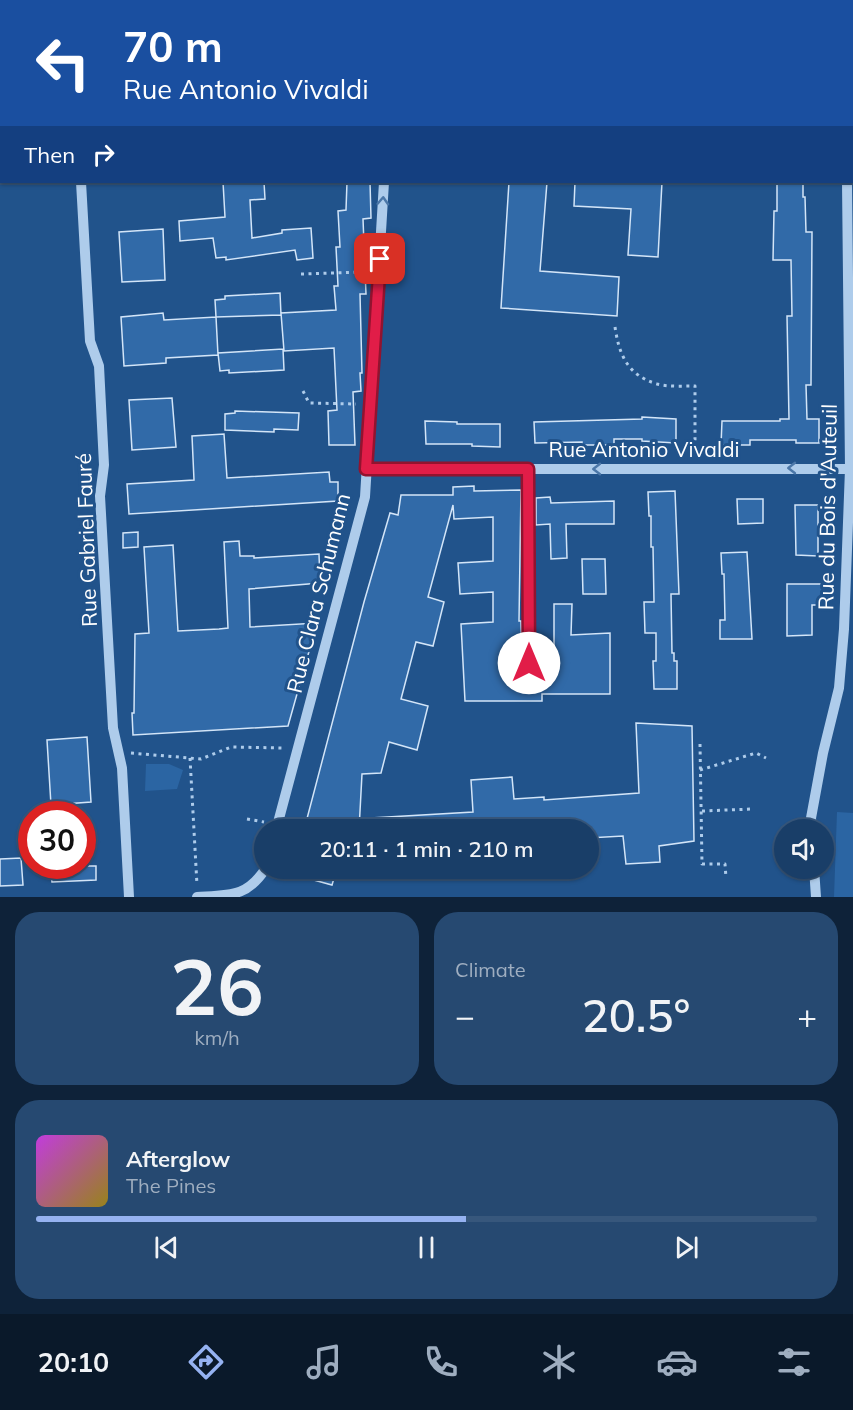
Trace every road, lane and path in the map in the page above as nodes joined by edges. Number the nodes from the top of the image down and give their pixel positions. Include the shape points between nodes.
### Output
1 (81, 183) edge
2 (384, 183) edge
3 (848, 183) edge
4 (379, 272) junction
5 (301, 274) dead end
6 (615, 327) dead end
7 (303, 391) dead end
8 (370, 404) junction
9 (695, 468) junction
10 (366, 469) junction
11 (528, 469) junction
12 (850, 469) junction
13 (529, 663) dead end
14 (700, 744) dead end
15 (297, 751) junction
16 (119, 753) junction
17 (190, 758) junction
18 (766, 758) dead end
19 (700, 770) junction
20 (753, 809) dead end
21 (702, 811) junction
22 (279, 819) edge
23 (811, 819) edge
24 (726, 878) dead end
25 (260, 879) edge
26 (815, 879) edge
27 (129, 897) edge
28 (198, 897) edge
29 (816, 897) edge

1 - 16 street, Rue Gabriel Fauré via 90,341 99,366 104,465 101,507 113,728
4 -> 2 street, Rue Clara Schumann
3 - 12 street, Rue du Bois d'Auteuil
4 - 5 path
4 - 8 street, Rue Clara Schumann
6 - 9 path via 618,349 639,376 658,385 695,386
7 - 8 path via 309,403
8 - 10 street, Rue Clara Schumann
9 -> 11 street, Rue Antonio Vivaldi
12 -> 9 street, Rue Antonio Vivaldi
10 - 11 street, Rue Antonio Vivaldi
10 - 15 street, Rue Clara Schumann via 365,497
11 - 13 street
12 - 23 street, Rue du Bois d'Auteuil via 839,688
14 - 19 path
15 - 17 path via 231,747 201,759
15 - 22 street, Rue Clara Schumann
16 - 17 path
16 - 27 street, Rue Gabriel Fauré
17 - 28 path
18 - 19 path via 756,753
19 - 21 path
20 - 21 path
21 - 24 path via 702,864 725,864
25 - 28 street via 244,894
26 - 29 street

